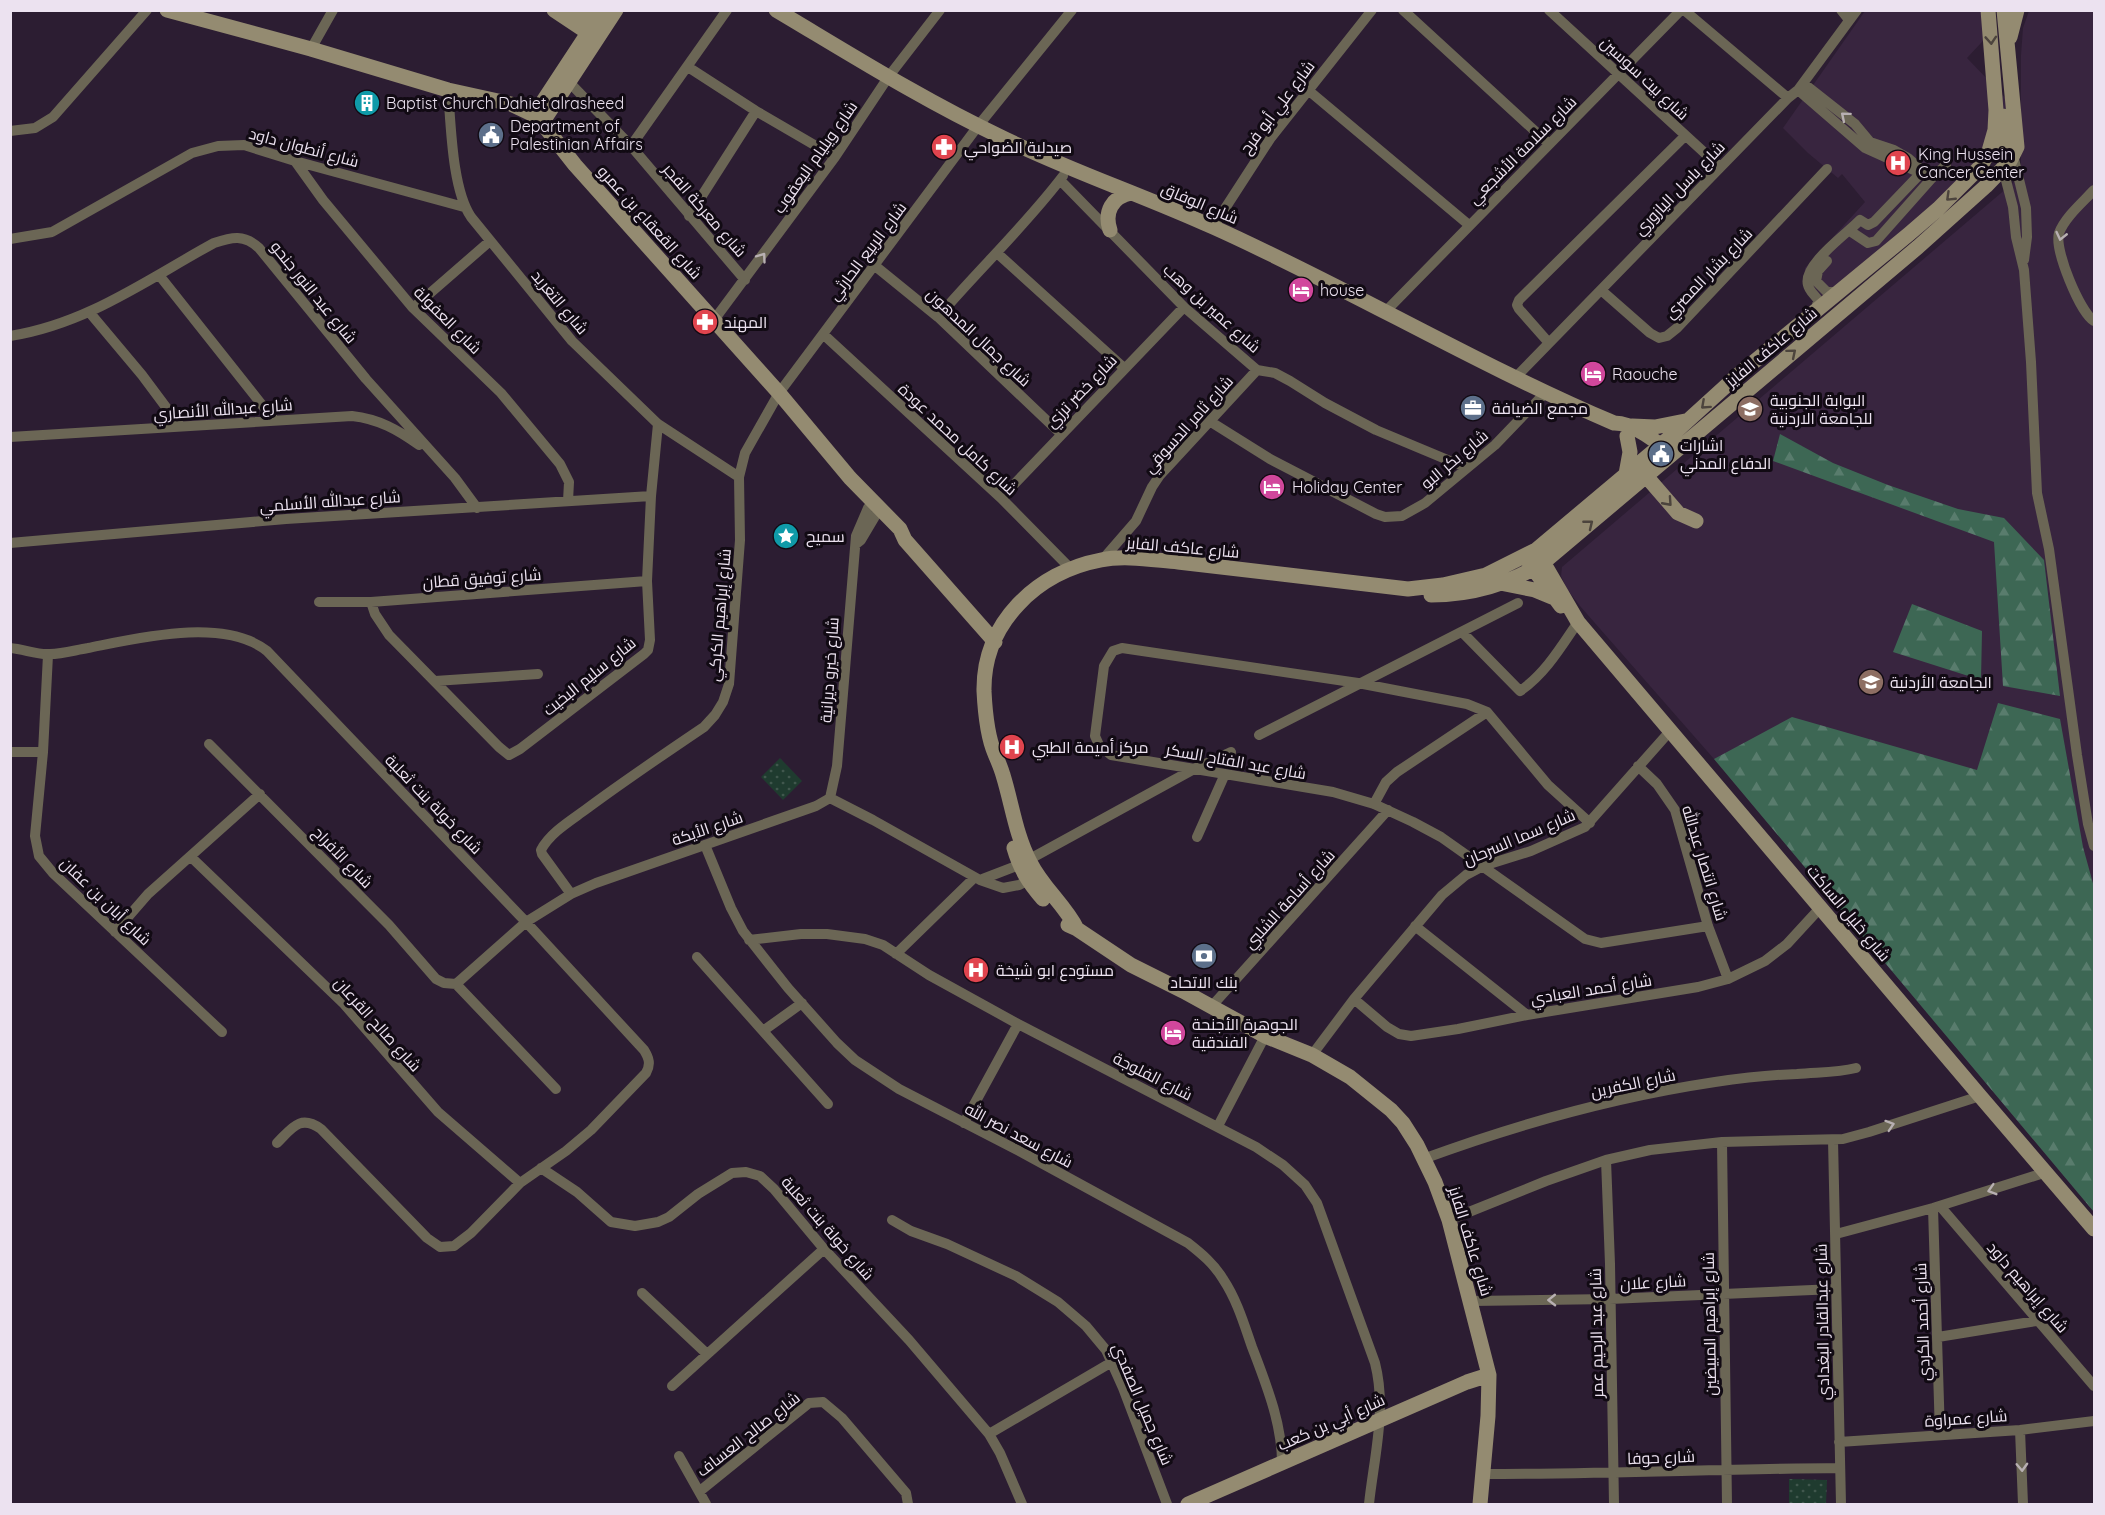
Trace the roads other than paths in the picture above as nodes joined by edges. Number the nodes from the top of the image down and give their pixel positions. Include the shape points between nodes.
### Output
1 (147, 10) edge
2 (167, 10) edge
3 (333, 10) edge
4 (554, 10) edge
5 (576, 10) edge
6 (616, 10) edge
7 (727, 10) edge
8 (776, 10) edge
9 (923, 10) edge
10 (1072, 10) edge
11 (1372, 10) edge
12 (1403, 10) edge
13 (1549, 10) edge
14 (1683, 10) edge
15 (1841, 10) edge
16 (1857, 10) edge
17 (1988, 10) edge
18 (2004, 10) edge
19 (2017, 10) edge
20 (936, 15) edge
21 (1849, 20) junction
22 (597, 26) edge
23 (311, 48) junction
24 (2009, 58) junction
25 (688, 67) junction
26 (1993, 70) junction
27 (1618, 74) junction
28 (889, 76) junction
29 (568, 81) junction
30 (1801, 87) junction
31 (448, 90) junction
32 (1308, 90) junction
33 (1788, 99) junction
34 (756, 111) junction
35 (538, 119) junction
36 (978, 126) junction
37 (10, 131) edge
38 (1685, 136) junction
39 (1549, 144) junction
40 (631, 146) junction
41 (835, 157) junction
42 (295, 161) junction
43 (2007, 163) junction
44 (1946, 165) dead end
45 (1720, 167) junction
46 (1827, 169) dead end
47 (1064, 174) junction
48 (1926, 175) junction
49 (2094, 190) edge
50 (1131, 194) junction
51 (464, 207) junction
52 (689, 216) junction
53 (1469, 225) junction
54 (1213, 227) junction
55 (1110, 230) junction
56 (1850, 231) junction
57 (10, 239) edge
58 (490, 241) junction
59 (997, 253) junction
60 (874, 265) junction
61 (2024, 270) junction
62 (159, 276) junction
63 (745, 280) junction
64 (1601, 290) junction
65 (1841, 292) junction
66 (1184, 307) junction
67 (413, 308) junction
68 (1385, 312) junction
69 (1816, 312) junction
70 (90, 313) junction
71 (938, 317) junction
72 (714, 320) junction
73 (2094, 321) edge
74 (822, 334) junction
75 (10, 336) edge
76 (1549, 343) junction
77 (1124, 368) junction
78 (1257, 370) junction
79 (1514, 379) junction
80 (779, 393) junction
81 (1545, 393) junction
82 (274, 420) junction
83 (1688, 421) junction
84 (1211, 422) junction
85 (658, 424) junction
86 (180, 426) junction
87 (1623, 428) junction
88 (1060, 434) junction
89 (10, 437) edge
90 (428, 450) junction
91 (1662, 453) junction
92 (1467, 468) junction
93 (1626, 474) junction
94 (1646, 476) junction
95 (739, 477) junction
96 (651, 496) junction
97 (1001, 498) junction
98 (568, 501) junction
99 (477, 508) junction
100 (874, 508) junction
101 (1696, 520) dead end
102 (10, 543) edge
103 (1534, 559) junction
104 (1104, 560) junction
105 (1070, 568) junction
106 (647, 581) junction
107 (1500, 583) junction
108 (1408, 589) junction
109 (1554, 598) junction
110 (319, 602) dead end
111 (371, 602) junction
112 (1518, 603) dead end
113 (1577, 621) junction
114 (1461, 632) junction
115 (995, 642) junction
116 (10, 648) edge
117 (48, 655) junction
118 (538, 674) dead end
119 (435, 681) junction
120 (1358, 683) junction
121 (1487, 712) junction
122 (1671, 730) junction
123 (1258, 735) dead end
124 (209, 744) dead end
125 (10, 752) edge
126 (43, 752) junction
127 (1231, 752) dead end
128 (1638, 766) junction
129 (1194, 769) junction
130 (1225, 774) junction
131 (260, 794) junction
132 (830, 798) junction
133 (1374, 804) junction
134 (1388, 810) junction
135 (2091, 822) edge
136 (1590, 823) junction
137 (1197, 837) dead end
138 (705, 845) junction
139 (2094, 846) edge
140 (190, 857) junction
141 (1024, 863) junction
142 (1483, 866) junction
143 (1032, 878) junction
144 (977, 879) junction
145 (571, 894) junction
146 (1821, 907) junction
147 (526, 922) junction
148 (1415, 926) junction
149 (1708, 926) junction
150 (115, 932) junction
151 (749, 940) junction
152 (896, 954) junction
153 (697, 957) dead end
154 (1728, 979) junction
155 (456, 984) junction
156 (1354, 999) junction
157 (802, 1003) junction
158 (1211, 1007) junction
159 (1527, 1014) junction
160 (1018, 1024) junction
161 (763, 1030) junction
162 (222, 1032) dead end
163 (1265, 1036) junction
164 (1312, 1055) junction
165 (1856, 1068) dead end
166 (556, 1089) dead end
167 (1980, 1096) junction
168 (828, 1104) dead end
169 (964, 1123) junction
170 (1218, 1126) junction
171 (1833, 1140) junction
172 (1722, 1142) junction
173 (278, 1143) dead end
174 (1423, 1159) junction
175 (1606, 1160) junction
176 (541, 1168) junction
177 (2047, 1172) junction
178 (520, 1183) junction
179 (1937, 1207) junction
180 (892, 1220) dead end
181 (1449, 1220) junction
182 (2094, 1229) edge
183 (1836, 1234) junction
184 (824, 1249) junction
185 (1835, 1289) junction
186 (642, 1293) dead end
187 (1723, 1294) junction
188 (1610, 1299) junction
189 (1471, 1301) junction
190 (2036, 1320) junction
191 (1938, 1337) junction
192 (707, 1354) junction
193 (1112, 1362) junction
194 (1489, 1376) junction
195 (672, 1386) dead end
196 (2094, 1386) edge
197 (1380, 1420) junction
198 (2094, 1421) edge
199 (2020, 1430) junction
200 (988, 1434) junction
201 (1940, 1435) junction
202 (1839, 1442) junction
203 (679, 1456) dead end
204 (1282, 1463) junction
205 (1840, 1468) junction
206 (1727, 1469) junction
207 (1483, 1474) junction
208 (1613, 1474) junction
209 (700, 1491) junction
210 (706, 1504) edge
211 (908, 1504) edge
212 (1022, 1504) edge
213 (1167, 1504) edge
214 (1188, 1504) edge
215 (1369, 1504) edge
216 (1480, 1504) edge
217 (1614, 1504) edge
218 (1727, 1504) edge
219 (1841, 1504) edge
220 (2023, 1504) edge

1 - 37 street via 53,117 35,128
2 - 23 main road, شارع القعقاع بن عمرو
3 - 23 street
4 - 22 main road
5 - 22 main road
6 - 22 main road
7 - 25 street
8 - 28 main road, شارع الوفاق
9 - 20 street
10 - 36 street, شارع الربيع الحارثي
11 - 32 street, شارع علي أبو فرح
12 - 39 street
13 - 27 street, شارع بيت سوسين
14 - 27 street, شارع سلامة الأشجعي
14 - 33 street
15 - 21 street
16 - 21 street, شارع باسل اليازوري
17 -> 26 main road, شارع عاكف الفايز
18 - 24 main road
19 - 24 main road
20 - 28 street, شارع ويليام اليعقوب
21 - 30 street, شارع باسل اليازوري
22 - 29 main road
22 - 35 main road
23 - 31 main road, شارع القعقاع بن عمرو
24 - 43 main road via 2017,147
25 - 34 street
25 - 40 street
26 - 43 main road via 2000,87
26 -> 65 main road, شارع عاكف الفايز via 1995,130 1981,166 1938,209
27 - 38 street, شارع بيت سوسين
27 - 39 street, شارع سلامة الأشجعي
28 - 36 main road, شارع الوفاق
28 - 41 street, شارع ويليام اليعقوب
29 - 35 main road
29 - 40 street, شارع معركة الفجر
30 - 33 street, شارع باسل اليازوري
30 - 48 street via 1865,148
31 - 35 main road, شارع القعقاع بن عمرو via 511,104
31 - 51 street, شارع التغريد via 457,180
32 - 53 street
32 - 54 street, شارع علي أبو فرح via 1270,139
33 - 45 street, شارع باسل اليازوري
34 - 41 street
34 - 52 street
35 - 72 main road, شارع القعقاع بن عمرو
36 - 47 main road, شارع الوفاق
36 - 60 street, شارع الربيع الحارثي
38 - 45 street, شارع بيت سوسين
38 - 76 street via 1519,300 1519,309
39 - 53 street, شارع سلامة الأشجعي
40 - 52 street, شارع معركة الفجر
63 -> 41 street, شارع ويليام اليعقوب
42 - 51 street, شارع أنطوان داود
42 - 57 street, شارع أنطوان داود via 244,145 206,149 166,166 52,232
42 - 67 street, شارع العفولة
43 - 61 street
43 - 61 street via 2026,208
91 -> 43 main road, شارع عاكف الفايز via 1876,284
44 - 48 street
45 - 64 street, شارع باسل اليازوري
46 - 64 street, شارع بشار المصري via 1667,336 1659,338 1650,333
47 - 50 main road, شارع الوفاق
47 - 55 street, شارع عمير بن وهب
47 - 59 street
48 - 56 street via 1874,222 1868,225 1860,220
48 - 56 street via 1876,242 1864,241
49 -> 73 street via 2062,227 2058,242 2085,313
50 - 54 main road, شارع الوفاق
50 - 55 main road via 1118,198 1109,209
51 - 58 street, شارع التغريد
52 - 63 street, شارع معركة الفجر
53 - 68 street, شارع سلامة الأشجعي
54 - 68 main road, شارع الوفاق
55 - 66 street, شارع عمير بن وهب
56 - 65 street via 1816,276 1824,290
56 - 69 street via 1809,273 1809,287 1818,300
58 - 67 street
58 - 85 street, شارع التغريد via 572,341
59 - 71 street
59 - 77 street
60 - 71 street, شارع جمال المدهون
60 - 74 street, شارع الربيع الحارثي
61 - 135 street via 2037,493
62 - 70 street, شارع عبد النور جنحو
62 - 82 street
62 - 90 street, شارع عبد النور جنحو via 214,243 240,237 252,242
63 - 72 street, شارع ويليام اليعقوب
64 - 76 street, شارع باسل اليازوري
65 - 69 main road, شارع عاكف الفايز
66 - 77 street, شارع خضر ترزي
66 - 78 street, شارع عمير بن وهب
67 - 98 street, شارع العفولة via 501,393 560,464 569,482
68 - 79 main road, شارع الوفاق
69 -> 83 main road, شارع عاكف الفايز
70 - 75 street, شارع عبد النور جنحو via 42,330
70 - 86 street
71 - 88 street, شارع جمال المدهون
72 - 80 main road, شارع القعقاع بن عمرو
74 - 80 street, شارع الربيع الحارثي
74 - 97 street, شارع كامل محمد عودة
76 - 79 street, شارع باسل اليازوري
77 - 88 street, شارع خضر ترزي
78 - 84 street, شارع ثامر الدسوقي
78 - 92 street, شارع عمير بن وهب via 1275,373 1376,430
79 - 81 main road, شارع الوفاق
80 - 95 street, شارع إبراهيم الكركي via 745,453
80 - 100 main road, شارع القعقاع بن عمرو
81 - 87 main road, شارع الوفاق
81 - 92 street, شارع بكر البو
82 - 86 street, شارع عبدالله الأنصاري
82 - 90 street, شارع عبدالله الأنصاري via 369,418
83 - 87 main road
83 - 91 main road, شارع عاكف الفايز
84 - 92 street, شارع بكر البو via 1270,459 1385,517 1410,512
84 - 104 street, شارع ثامر الدسوقي via 1160,475 1136,521
85 - 95 street, شارع التغريد
85 - 96 street, شارع سليم البخيت
86 - 89 street, شارع عبدالله الأنصاري
87 - 91 main road, شارع الوفاق
87 - 93 main road via 1630,452
88 - 97 street, شارع خضر ترزي
90 - 99 street, شارع عبد النور جنحو
91 - 93 main road, شارع عاكف الفايز
91 - 94 main road, شارع عاكف الفايز
93 - 103 main road, شارع عاكف الفايز
94 -> 101 main road via 1678,513
103 -> 94 main road, شارع عاكف الفايز
95 - 145 street, شارع إبراهيم الكركي via 738,589 731,667 723,702 704,727 603,796 544,844 543,856
96 - 98 street, شارع عبدالله الأسلمي
96 - 106 street, شارع سليم البخيت
97 - 105 street, شارع كامل محمد عودة
98 - 99 street, شارع عبدالله الأسلمي
99 - 102 street, شارع عبدالله الأسلمي via 286,519
100 - 115 main road, شارع القعقاع بن عمرو
100 - 132 street, شارع خيرو ديرانية via 856,536 837,766
103 - 107 main road, شارع عاكف الفايز
103 - 108 main road, شارع عاكف الفايز via 1467,580
103 - 109 main road, شارع خليل الساكت
103 - 113 main road, شارع خليل الساكت
104 - 105 main road, شارع عاكف الفايز
104 - 108 main road, شارع عاكف الفايز via 1178,562
105 - 115 main road, شارع عاكف الفايز via 1044,581 1023,599
106 - 111 street, شارع توفيق قطان
106 - 119 street, شارع سليم البخيت via 648,650 511,754 499,747
107 - 108 main road, شارع عاكف الفايز via 1451,595 1420,594
107 - 109 main road
109 - 113 main road, شارع خليل الساكت
110 - 111 street, شارع توفيق قطان
111 - 119 street, شارع سليم البخيت via 389,635
112 - 114 street
113 - 114 street via 1544,669 1520,691
113 - 122 main road, شارع خليل الساكت
114 - 120 street
115 - 141 main road, شارع عاكف الفايز via 986,668 984,694 994,754 992,766
116 - 117 street, شارع خولة بنت ثعلبة
117 - 126 street, شارع أبان بن عفان
117 - 147 street, شارع خولة بنت ثعلبة via 210,631 257,643
118 - 119 street, شارع سليم البخيت
120 - 121 street, شارع عبد الفتاح السكر via 1453,701
120 - 123 street
120 - 129 street, شارع عبد الفتاح السكر via 1116,648 1104,666 1097,741 1111,755
121 - 133 street via 1396,772
121 - 136 street via 1548,784
122 - 128 street, شارع سما السرحان
122 - 146 main road, شارع خليل الساكت
124 - 131 street, شارع الأفراح
125 - 126 street
126 - 150 street, شارع أبان بن عفان via 35,830 39,856
127 - 129 street
128 - 136 street, شارع سما السرحان
128 - 149 street, شارع انتصار عبدالله via 1675,810
129 - 130 street, شارع عبد الفتاح السكر
129 - 141 street
130 - 133 street, شارع عبد الفتاح السكر via 1333,792
130 - 137 street
131 - 140 street
131 - 155 street, شارع الأفراح via 436,980
132 - 138 street, شارع الأيكة
132 - 144 street
133 - 134 street, شارع عبد الفتاح السكر
134 - 142 street, شارع عبد الفتاح السكر via 1441,837
134 - 158 street, شارع أسامة الشلبي
135 - 139 street
136 - 142 street, شارع سما السرحان via 1531,851
138 - 145 street, شارع الأيكة
138 - 151 street, شارع سعد نصر الله
140 - 150 street via 148,894
140 - 178 street, شارع صالح القرعان via 345,1004 438,1112
141 - 143 main road, شارع عاكف الفايز
141 - 144 street
142 - 148 street, شارع سما السرحان via 1454,884
142 - 149 street, شارع عبد الفتاح السكر via 1594,942
143 - 144 street via 1003,888
143 - 158 main road, شارع عاكف الفايز via 1068,925 1131,965
144 - 152 street
145 - 147 street, شارع الأيكة
146 - 154 street, شارع أحمد العبادي via 1777,952
146 - 167 main road, شارع خليل الساكت
147 - 155 street, شارع الأيكة
147 - 176 street, شارع خولة بنت ثعلبة via 644,1050 650,1065 591,1130
148 - 156 street, شارع سما السرحان
148 - 159 street
149 - 154 street, شارع انتصار عبدالله
150 - 162 street, شارع أبان بن عفان
151 - 152 street, شارع الفلوجة via 801,933 846,935 874,942
151 - 157 street, شارع سعد نصر الله
152 - 160 street, شارع الفلوجة
153 - 161 street
154 - 159 street, شارع أحمد العبادي
155 - 166 street
156 - 159 street, شارع أحمد العبادي via 1388,1027 1411,1036
156 - 164 street, شارع سما السرحان
157 - 161 street
157 - 169 street, شارع سعد نصر الله via 837,1043 867,1069
158 - 163 main road, شارع عاكف الفايز
160 - 169 street
160 - 170 street, شارع الفلوجة
161 - 168 street
163 - 164 main road, شارع عاكف الفايز
163 - 170 street
164 - 174 main road, شارع عاكف الفايز via 1350,1077 1392,1110
165 - 174 street, شارع الكفرين via 1757,1076 1603,1103 1492,1134
171 -> 167 street
167 - 177 main road, شارع خليل الساكت
169 - 204 street, شارع سعد نصر الله via 1188,1243 1213,1265 1236,1302 1268,1389
170 - 197 street, شارع الفلوجة via 1283,1165 1305,1185 1317,1203 1375,1363
171 - 172 street
171 - 183 street, شارع عبدالقادر البغدادي
172 - 175 street via 1650,1150
172 - 187 street, شارع إبراهيم المبيضين
173 - 178 street, شارع خولة بنت ثعلبة via 295,1125 313,1123 440,1247 454,1246 464,1239
174 - 181 main road, شارع عاكف الفايز
175 - 181 street
175 - 188 street, شارع عبد الرحيم عمر
176 - 178 street, شارع خولة بنت ثعلبة
176 - 184 street, شارع خولة بنت ثعلبة via 611,1222 635,1226 669,1217 732,1173 753,1173 774,1188
177 -> 179 street
177 - 182 main road, شارع خليل الساكت
179 - 183 street
179 - 190 street, شارع إبراهيم داود
179 - 191 street, شارع أحمد الكردي
180 - 193 street, شارع جميل الصفدي via 998,1267 1058,1302 1086,1326
181 - 189 main road, شارع عاكف الفايز
183 - 185 street, شارع عبدالقادر البغدادي
184 - 192 street
184 - 200 street, شارع خولة بنت ثعلبة via 909,1340
185 - 187 street, شارع علان
185 - 202 street, شارع عبدالقادر البغدادي
186 - 192 street
187 - 188 street, شارع علان
187 - 206 street, شارع إبراهيم المبيضين
188 -> 189 street, شارع علان
188 - 208 street, شارع عبد الرحيم عمر
189 - 194 main road, شارع عاكف الفايز
190 - 191 street
190 - 196 street, شارع إبراهيم داود
191 - 201 street, شارع أحمد الكردي
192 - 195 street
193 - 200 street
193 - 213 street, شارع جميل الصفدي
194 - 197 main road, شارع أبي بن كعب
194 - 207 main road, شارع عاكف الفايز
197 - 204 main road, شارع أبي بن كعب
197 - 215 street, شارع الفلوجة
198 - 199 street, شارع عمراوة
199 - 201 street, شارع عمراوة
199 -> 220 street
200 - 212 street, شارع خولة بنت ثعلبة
201 - 202 street, شارع عمراوة
202 - 205 street, شارع عبدالقادر البغدادي
203 - 209 street
204 - 214 main road, شارع أبي بن كعب
205 - 206 street, شارع حوفا
205 - 219 street, شارع عبدالقادر البغدادي
206 - 208 street, شارع حوفا
206 - 218 street, شارع إبراهيم المبيضين
207 - 208 street, شارع حوفا
207 - 216 main road, شارع عاكف الفايز
208 - 217 street, شارع عبد الرحيم عمر
209 - 210 street
209 - 211 street, شارع صالح العساف via 809,1403 818,1401 831,1407 867,1446 906,1492

